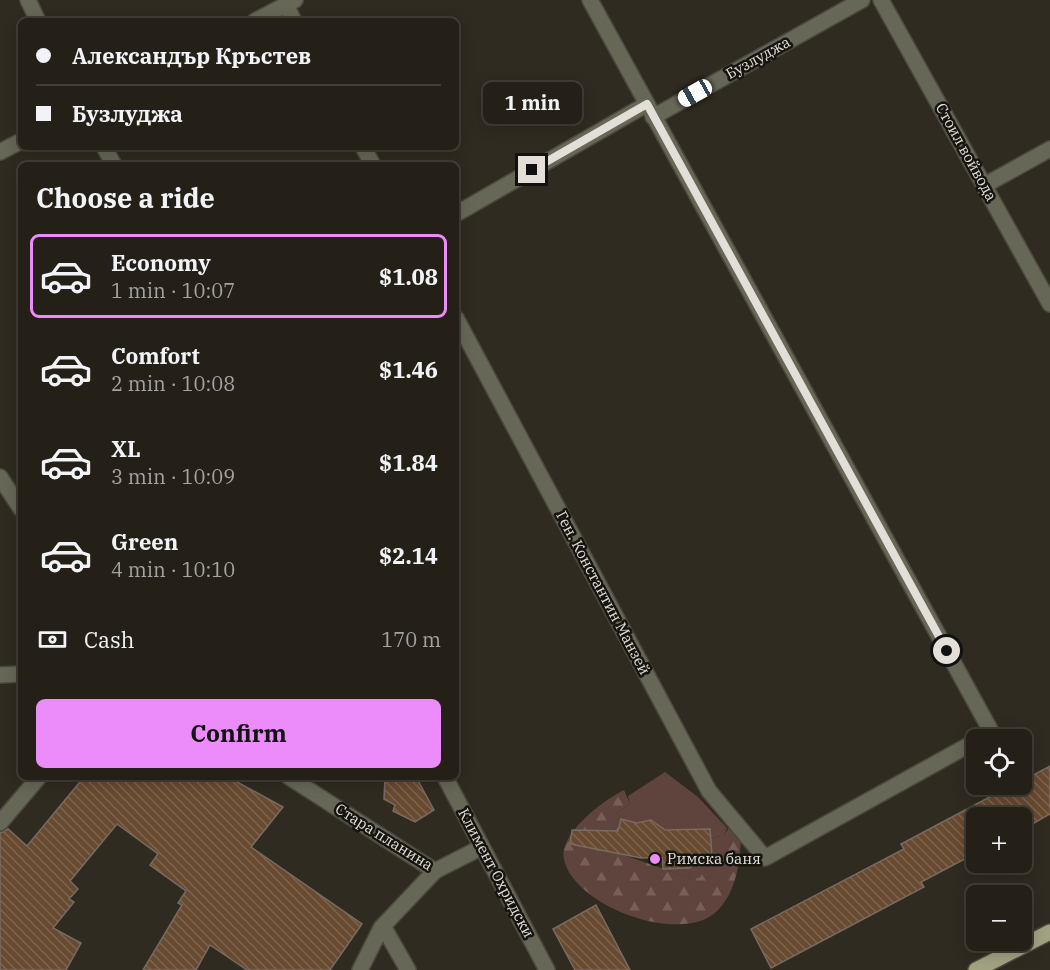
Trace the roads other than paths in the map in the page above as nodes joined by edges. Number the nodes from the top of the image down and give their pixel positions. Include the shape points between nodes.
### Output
1 (28, 0) edge
2 (590, 0) edge
3 (862, 0) edge
4 (882, 0) edge
5 (290, 3) edge
6 (37, 18) edge
7 (261, 18) edge
8 (293, 18) edge
9 (650, 110) junction
10 (1050, 149) edge
11 (985, 185) junction
12 (459, 212) edge
13 (1050, 304) edge
14 (459, 324) edge
15 (0, 477) edge
16 (18, 504) edge
17 (18, 674) edge
18 (0, 675) edge
19 (978, 729) edge
20 (966, 747) edge
21 (36, 780) edge
22 (294, 780) edge
23 (447, 780) edge
24 (0, 823) edge
25 (482, 847) junction
26 (435, 871) junction
27 (383, 926) junction
28 (1050, 932) edge
29 (360, 970) edge
30 (408, 970) edge
31 (548, 970) edge
32 (976, 970) edge

1 - 6 street
2 - 9 street
3 - 9 street, Бузлуджа
4 - 11 street, Стоил войвода
5 - 7 street
5 - 8 street
9 - 12 street, Бузлуджа
9 - 19 street
10 - 11 street
11 - 13 street, Стоил войвода
14 - 20 street, Ген. Константин Манзей via 709,791 765,858
15 - 16 street
17 - 18 street
21 - 24 street
22 - 26 street, Стара планина
23 - 25 street, Климент Охридски
25 - 26 street, Стара планина
25 - 31 street, Климент Охридски
26 - 27 street
27 - 29 street
27 - 30 street
28 - 32 main road

